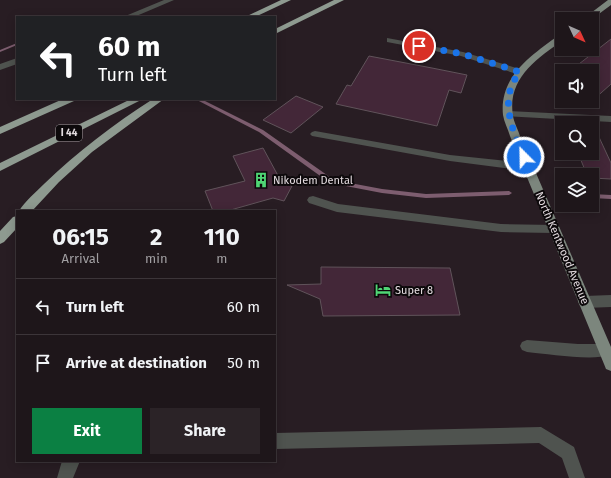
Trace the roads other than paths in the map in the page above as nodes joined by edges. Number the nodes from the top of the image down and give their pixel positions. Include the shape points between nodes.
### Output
1 (170, 0) edge
2 (286, 0) edge
3 (340, 0) edge
4 (611, 2) edge
5 (597, 12) edge
6 (130, 16) edge
7 (251, 16) edge
8 (276, 32) edge
9 (390, 40) dead end
10 (555, 42) edge
11 (16, 60) edge
12 (0, 67) edge
13 (522, 69) junction
14 (69, 100) edge
15 (136, 100) edge
16 (158, 100) edge
17 (508, 114) junction
18 (611, 119) edge
19 (0, 130) edge
20 (315, 134) dead end
21 (0, 167) edge
22 (528, 167) junction
23 (313, 200) dead end
24 (26, 210) edge
25 (16, 221) edge
26 (554, 229) junction
27 (0, 239) edge
28 (611, 301) edge
29 (585, 302) junction
30 (527, 346) dead end
31 (605, 350) junction
32 (611, 364) edge
33 (276, 441) edge
34 (71, 462) edge
35 (65, 478) edge
36 (577, 478) edge

1 - 6 street
2 - 7 highway
3 - 8 highway
4 - 5 main road
9 - 13 street
10 - 13 main road
11 - 12 street
13 - 17 main road, North Kentwood Avenue via 513,80
14 - 19 highway
15 - 21 highway, I 44
16 - 24 highway via 123,122 97,143
17 - 18 street
17 - 22 main road, North Kentwood Avenue
20 - 22 street via 450,158
22 - 26 main road, North Kentwood Avenue
23 - 26 street via 337,208 493,227
25 - 27 highway
26 - 29 main road, North Kentwood Avenue
28 - 29 street
29 - 31 main road, North Kentwood Avenue
30 - 31 street
31 - 32 main road, North Kentwood Avenue
33 - 36 street via 541,435 568,453
34 - 35 street

